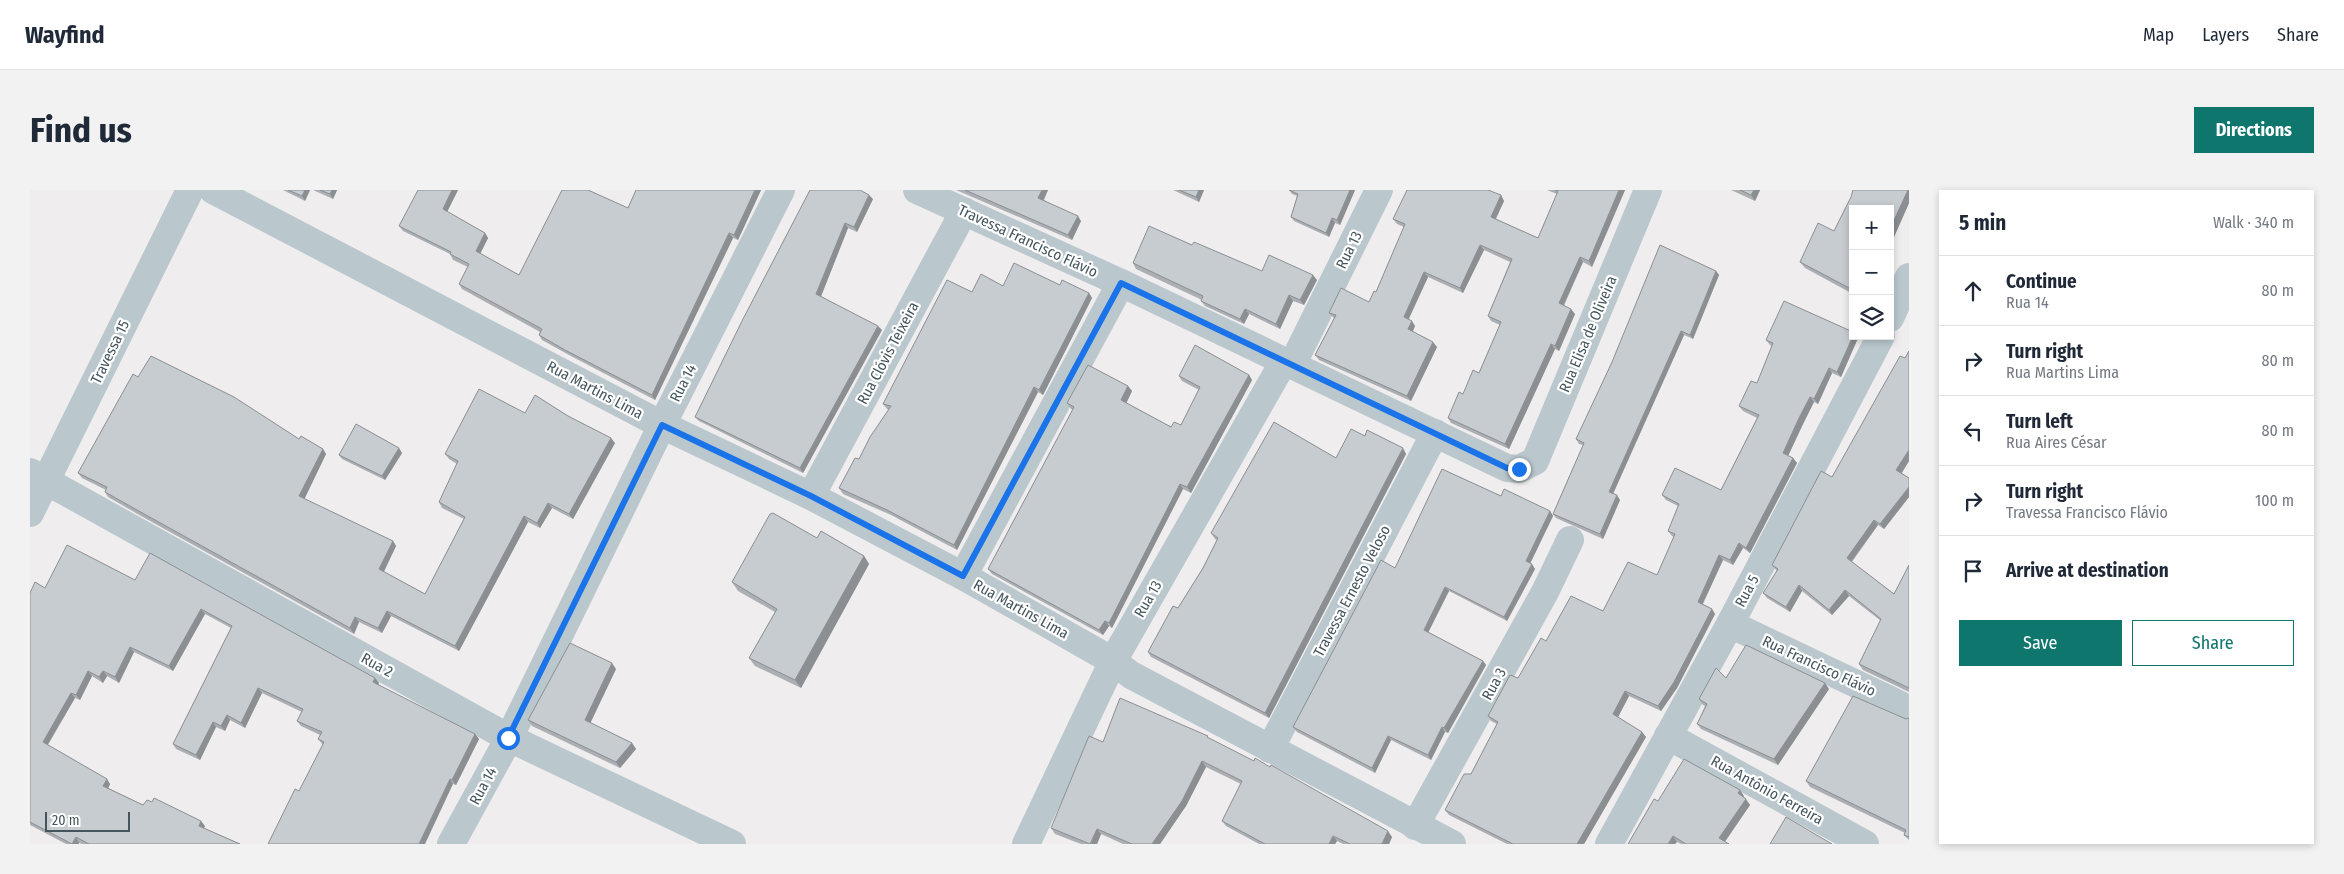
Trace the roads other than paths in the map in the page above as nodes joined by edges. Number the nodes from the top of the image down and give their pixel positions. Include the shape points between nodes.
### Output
1 (190, 190) edge
2 (213, 190) edge
3 (782, 190) edge
4 (917, 190) edge
5 (1379, 190) edge
6 (1648, 190) edge
7 (964, 211) junction
8 (1909, 277) edge
9 (1121, 283) junction
10 (1894, 309) edge
11 (1879, 340) edge
12 (1288, 363) junction
13 (662, 425) junction
14 (1435, 433) junction
15 (1519, 469) joint
16 (38, 476) edge
17 (811, 496) junction
18 (30, 513) edge
19 (1570, 540) dead end
20 (963, 576) junction
21 (1730, 624) junction
22 (1113, 661) junction
23 (1909, 709) edge
24 (1668, 736) junction
25 (508, 738) junction
26 (1270, 749) junction
27 (1415, 826) junction
28 (451, 844) edge
29 (732, 844) edge
30 (1026, 844) edge
31 (1452, 844) edge
32 (1609, 844) edge
33 (1865, 844) edge

1 - 16 street, Travessa 15
2 - 13 street, Rua Martins Lima
3 - 13 street, Rua 14
4 - 7 street, Travessa Francisco Flávio
5 - 12 street, Rua 13
6 - 15 street, Rua Elisa de Oliveira via 1535,460
7 - 9 street, Travessa Francisco Flávio
7 - 17 street, Rua Clóvis Teixeira
8 - 10 street
9 - 12 street, Travessa Francisco Flávio
9 - 20 street
11 - 21 street, Rua 5
12 - 14 street, Travessa Francisco Flávio
12 - 22 street, Rua 13
13 - 17 street, Rua Martins Lima
13 - 25 street, Rua 14
14 - 15 street, Travessa Francisco Flávio via 1507,468
14 - 26 street, Travessa Ernesto Veloso
16 - 18 street, Travessa 15
16 - 25 street, Rua 2
17 - 20 street, Rua Martins Lima
19 - 27 street, Rua 3
20 - 22 street, Rua Martins Lima
21 - 23 street, Rua Francisco Flávio
21 - 24 street, Rua 5
22 - 26 street, Rua Martins Lima via 1131,675
22 - 30 street, Rua 13
24 - 32 street, Rua 5
24 - 33 street, Rua Antônio Ferreira
25 - 28 street, Rua 14
25 - 29 street, Rua 2
26 - 27 street, Rua Martins Lima
27 - 31 street, Rua Martins Lima

